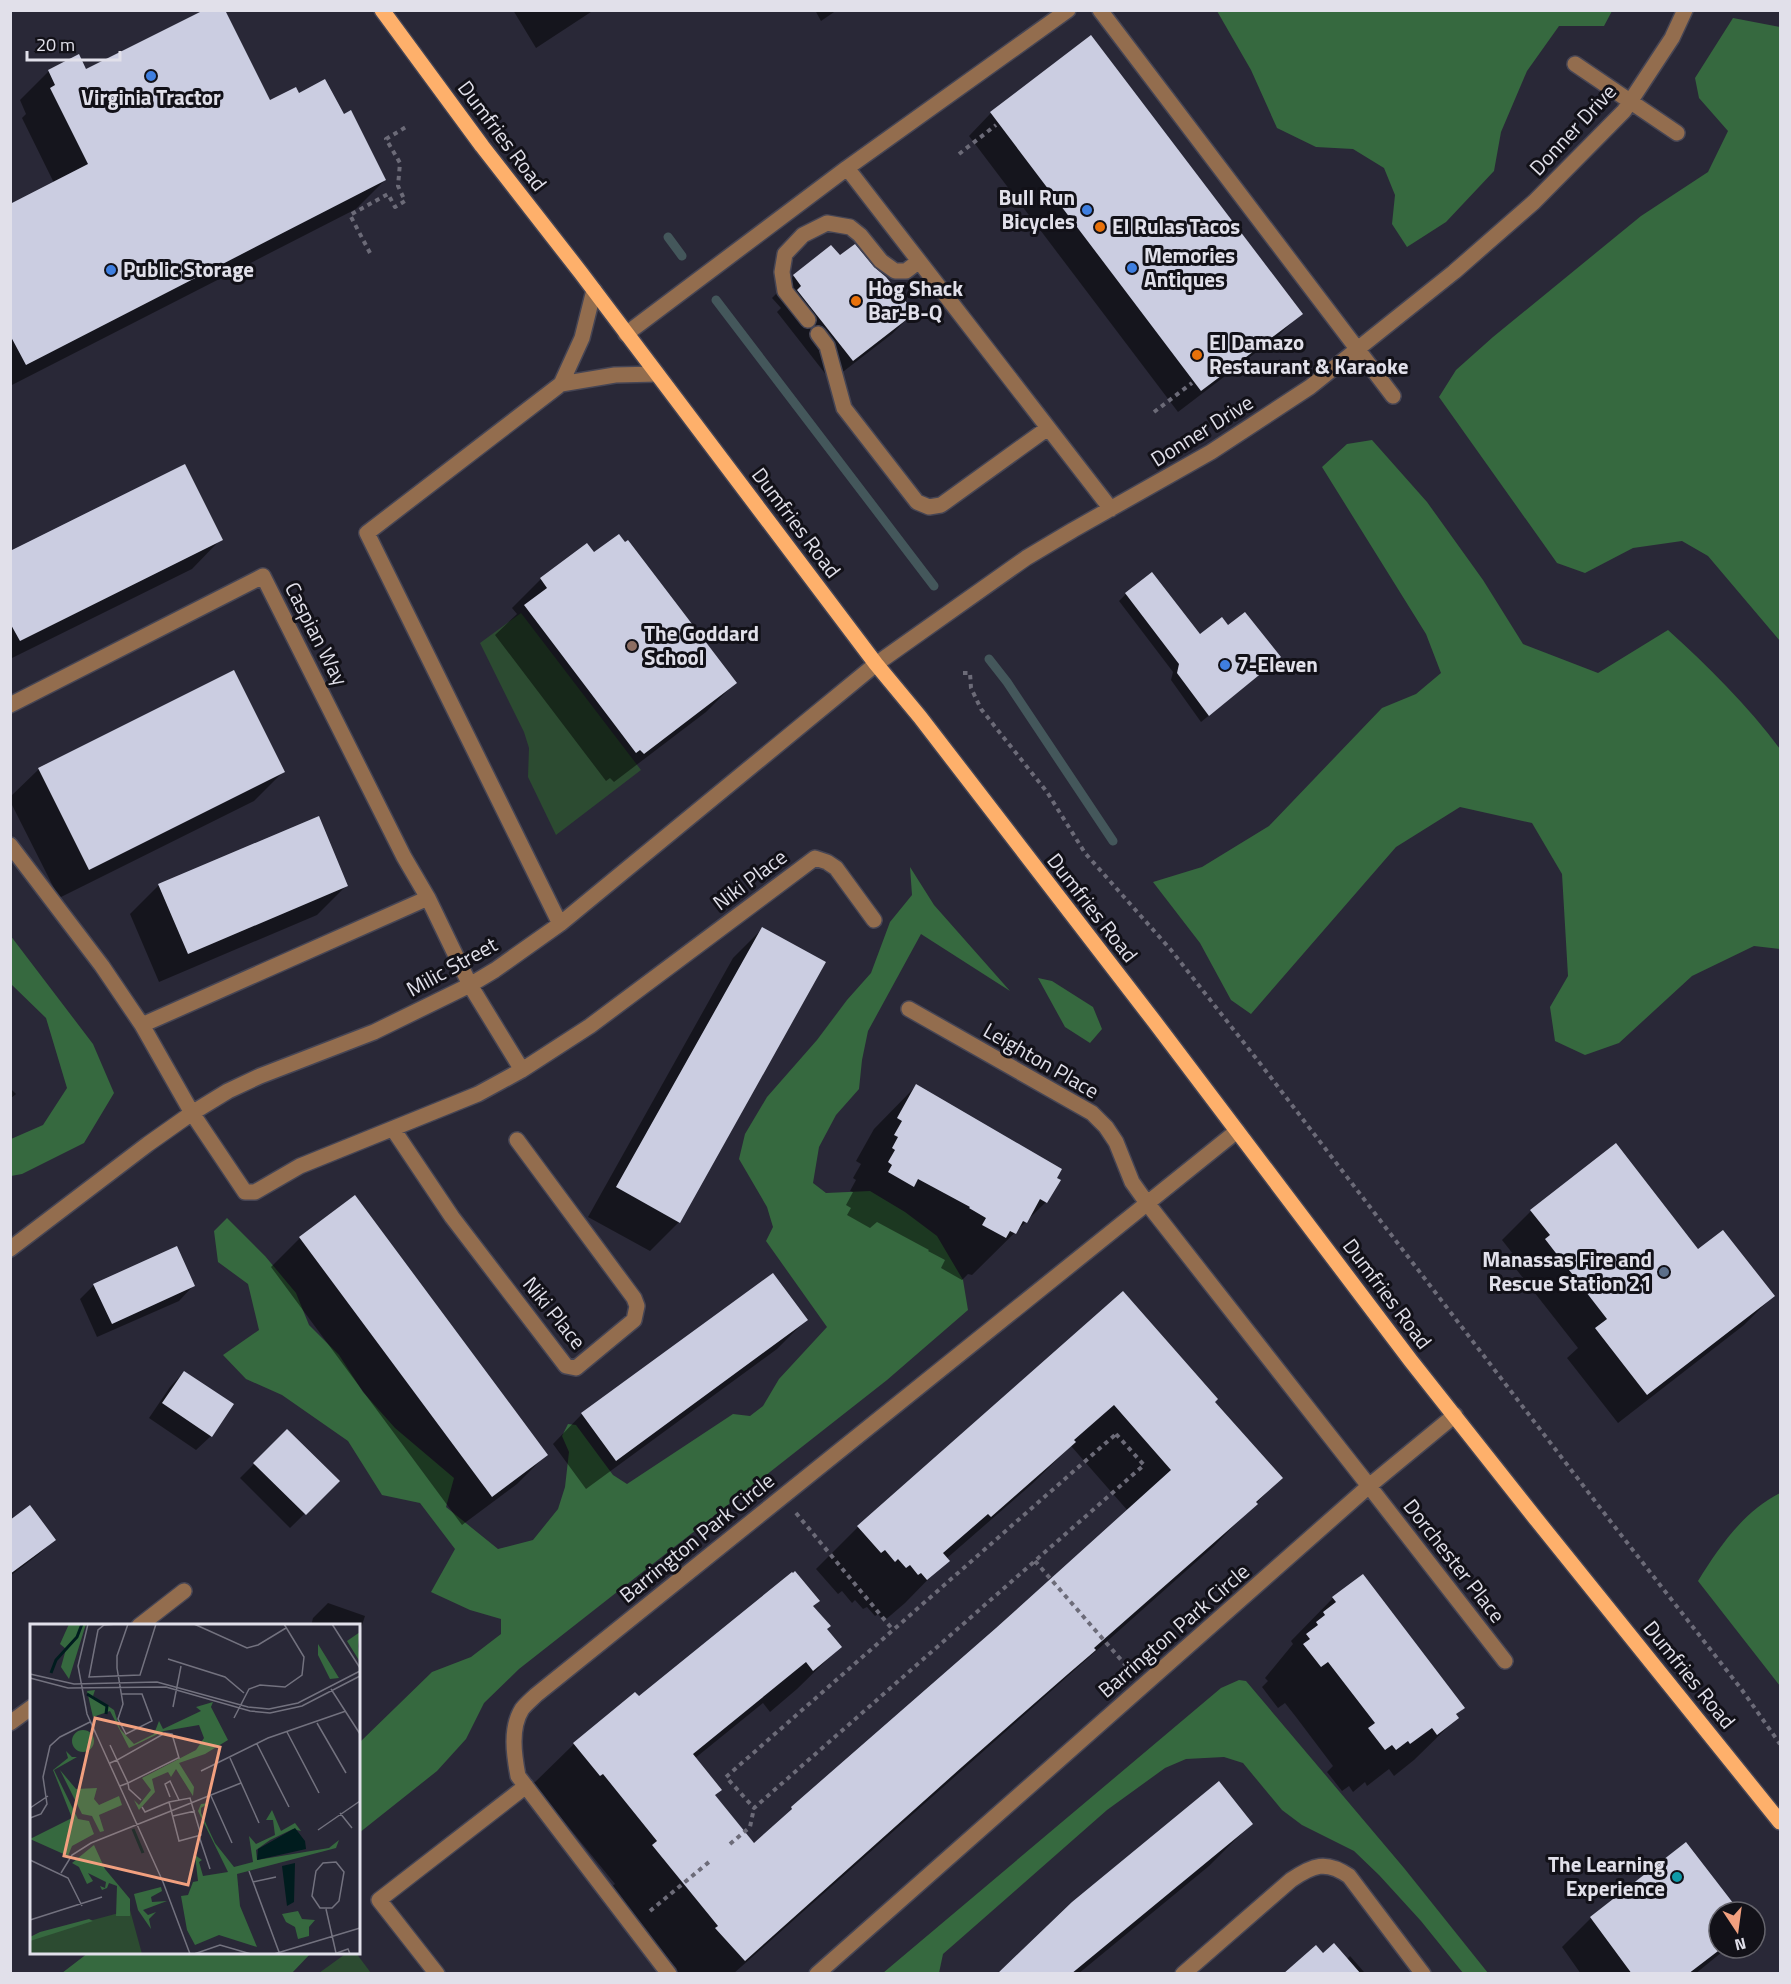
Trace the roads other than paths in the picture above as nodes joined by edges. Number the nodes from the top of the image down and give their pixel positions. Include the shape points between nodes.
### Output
1 (382, 10) edge
2 (1068, 10) edge
3 (1100, 10) edge
4 (1685, 10) edge
5 (1575, 64) dead end
6 (1630, 102) junction
7 (1677, 133) dead end
8 (847, 168) junction
9 (919, 261) junction
10 (594, 290) junction
11 (808, 320) dead end
12 (626, 334) junction
13 (818, 334) dead end
14 (1358, 349) junction
15 (657, 374) junction
16 (561, 384) junction
17 (1393, 396) dead end
18 (1048, 428) junction
19 (1111, 509) junction
20 (876, 664) junction
21 (11, 705) edge
22 (10, 845) edge
23 (428, 898) junction
24 (874, 920) dead end
25 (560, 924) junction
26 (470, 985) junction
27 (909, 1009) dead end
28 (142, 1024) junction
29 (522, 1070) junction
30 (192, 1113) junction
31 (393, 1130) junction
32 (1237, 1131) junction
33 (517, 1140) dead end
34 (1147, 1203) junction
35 (10, 1248) edge
36 (1455, 1415) junction
37 (1369, 1486) junction
38 (184, 1591) dead end
39 (142, 1624) edge
40 (1505, 1661) dead end
41 (30, 1708) edge
42 (10, 1723) edge
43 (526, 1786) junction
44 (1780, 1822) edge
45 (437, 1974) edge
46 (669, 1974) edge
47 (817, 1974) edge
48 (1183, 1974) edge
49 (1423, 1974) edge

1 - 10 main road, Dumfries Road
2 - 8 street
3 - 14 street
4 - 6 street, Donner Drive via 1672,38
5 - 6 street
6 - 7 street
6 - 14 street, Donner Drive via 1534,202
8 - 9 street
8 - 12 street
9 - 11 street via 906,271 895,271 850,227 826,223 803,234 785,254 782,272 785,291
9 - 18 street
10 - 12 main road, Dumfries Road
10 - 16 street via 582,338
12 - 15 main road, Dumfries Road
13 - 18 street via 827,345 844,408 917,502 929,507 941,505
14 - 17 street
14 - 19 street, Donner Drive via 1310,387 1228,441
15 - 16 street via 615,375
15 - 20 main road, Dumfries Road
16 - 25 street via 367,533
18 - 19 street
19 - 20 street, Donner Drive via 1026,558
20 - 25 street, Milic Street
20 - 32 main road, Dumfries Road
21 - 23 street, Caspian Way via 263,576
22 - 28 street
23 - 26 street, Caspian Way
23 - 28 street
24 - 29 street, Niki Place via 836,868 815,858 590,1026
25 - 26 street, Milic Street
26 - 29 street
26 - 30 street, Milic Street via 374,1032 260,1076
27 - 34 street, Leighton Place via 1092,1113 1116,1142 1132,1182
28 - 30 street
29 - 31 street, Niki Place via 478,1094
30 - 31 street, Niki Place via 245,1192 255,1192 300,1166
30 - 35 street, Milic Street
31 - 33 street, Niki Place via 452,1218 566,1366 576,1368 634,1320 638,1306
32 - 34 street, Barrington Park Circle
32 - 36 main road, Dumfries Road
34 - 37 street
34 - 43 street, Barrington Park Circle via 522,1709 515,1727 514,1753 518,1776
36 - 37 street, Barrington Park Circle
36 - 44 main road, Dumfries Road
37 - 40 street, Dorchester Place
37 - 47 street, Barrington Park Circle
38 - 39 street
41 - 42 street
43 - 45 street via 379,1900
43 - 46 street, Barrington Park Circle
48 - 49 street via 1291,1880 1320,1865 1335,1866 1349,1876

